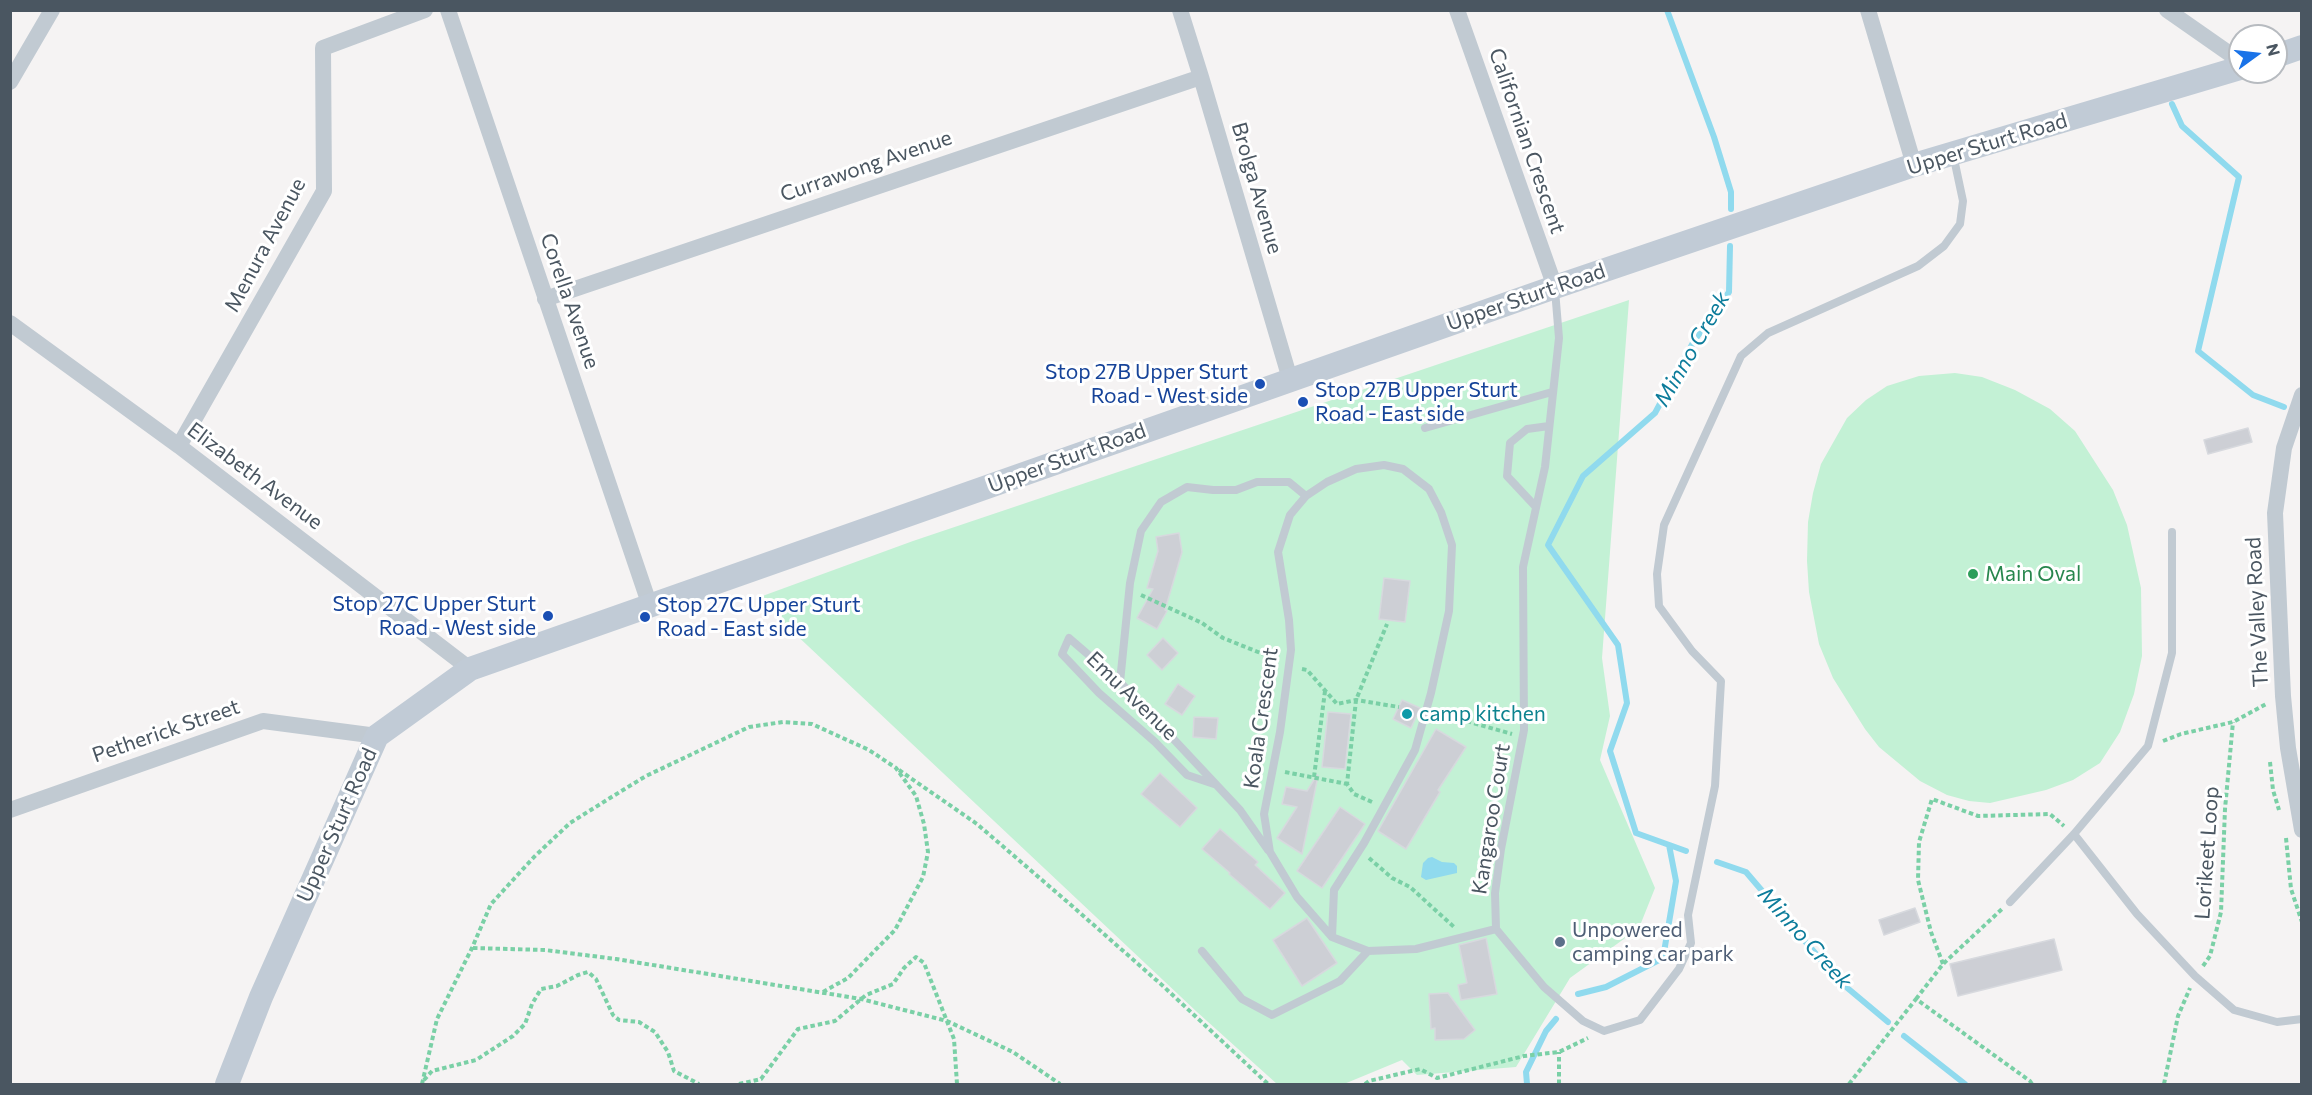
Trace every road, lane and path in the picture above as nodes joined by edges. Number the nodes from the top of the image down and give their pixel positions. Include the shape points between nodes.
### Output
1 (52, 10) edge
2 (425, 10) edge
3 (448, 10) edge
4 (1180, 10) edge
5 (1457, 10) edge
6 (1868, 10) edge
7 (2167, 10) edge
8 (2228, 53) edge
9 (2228, 72) edge
10 (1202, 77) junction
11 (10, 82) edge
12 (1953, 154) junction
13 (1914, 165) junction
14 (1555, 287) junction
15 (545, 299) junction
16 (10, 323) edge
17 (1290, 379) junction
18 (1552, 392) junction
19 (2301, 395) edge
20 (1549, 426) junction
21 (1425, 428) dead end
22 (179, 446) junction
23 (1306, 496) junction
24 (1536, 507) junction
25 (2172, 532) dead end
26 (1129, 591) junction
27 (650, 606) junction
28 (1387, 624) dead end
29 (1289, 664) junction
30 (470, 669) junction
31 (1120, 682) junction
32 (1325, 691) junction
33 (2283, 696) junction
34 (1356, 700) junction
35 (1399, 706) dead end
36 (1426, 709) junction
37 (2233, 722) junction
38 (377, 736) junction
39 (1522, 737) junction
40 (2148, 746) junction
41 (2295, 748) edge
42 (896, 768) junction
43 (1273, 770) junction
44 (1314, 777) junction
45 (1215, 784) junction
46 (1347, 784) junction
47 (1384, 807) junction
48 (10, 810) edge
49 (2301, 830) edge
50 (2074, 834) junction
51 (1360, 850) junction
52 (1270, 852) junction
53 (2010, 902) joint
54 (1496, 929) junction
55 (1332, 937) junction
56 (1463, 937) junction
57 (472, 948) junction
58 (1202, 951) dead end
59 (1368, 951) junction
60 (1943, 964) junction
61 (2195, 976) junction
62 (821, 993) junction
63 (861, 999) junction
64 (1916, 999) junction
65 (2301, 1019) edge
66 (947, 1021) junction
67 (1604, 1031) junction
68 (1559, 1052) junction
69 (423, 1082) edge
70 (227, 1084) edge
71 (699, 1084) edge
72 (739, 1084) edge
73 (957, 1084) edge
74 (1060, 1084) edge
75 (1268, 1084) edge
76 (1365, 1084) edge
77 (1559, 1084) edge
78 (1849, 1084) edge
79 (2032, 1084) edge
80 (2164, 1084) edge

1 - 11 street
2 - 22 street, Menura Avenue via 323,48 324,191
3 - 15 street, Corella Avenue
4 - 10 street, Brolga Avenue
5 - 14 street, Californian Crescent
6 - 13 street
7 - 8 street
9 - 12 main road, Upper Sturt Road
10 - 15 street, Currawong Avenue
10 - 17 street, Brolga Avenue
12 - 13 main road, Upper Sturt Road
12 - 67 lane via 1963,201 1960,224 1944,246 1918,267 1767,333 1741,356 1664,525 1656,574 1659,606 1692,651 1721,681 1715,786 1688,915 1691,943 1679,969 1640,1020
13 - 14 main road, Upper Sturt Road
14 - 17 main road, Upper Sturt Road
14 - 18 lane, Kangaroo Court via 1559,338
15 - 27 street, Corella Avenue
16 - 22 street, Elizabeth Avenue
17 - 27 main road, Upper Sturt Road
18 - 20 lane, Kangaroo Court
18 - 21 lane
19 - 33 street, The Valley Road via 2284,448 2275,513
20 - 24 lane, Kangaroo Court
20 - 24 lane via 1527,429 1510,443 1507,476
22 - 30 street, Elizabeth Avenue
23 - 26 lane via 1289,482 1257,482 1236,490 1187,487 1161,502 1141,531
23 - 29 lane, Koala Crescent via 1290,515 1278,552 1289,620
23 - 36 lane, Koala Crescent via 1356,470 1384,465 1403,469 1429,489 1452,545 1449,611
24 - 39 lane, Kangaroo Court via 1523,567
25 - 40 lane via 2172,653
26 - 29 path via 1202,623 1223,638
26 - 31 lane
27 - 30 main road, Upper Sturt Road
28 - 34 path
29 - 32 path via 1307,670
29 - 43 lane, Koala Crescent
30 - 38 main road, Upper Sturt Road
31 - 45 lane, Emu Avenue
31 - 45 lane, Emu Avenue via 1069,638 1062,654 1100,693 1187,775
32 - 34 path via 1337,704
32 - 44 path
33 - 37 path
33 - 41 street, The Valley Road
34 - 35 path
34 - 46 path
36 - 39 path
36 - 47 lane, Koala Crescent via 1415,750
37 - 40 path
37 - 61 path, Lorikeet Loop via 2221,912 2210,956
38 - 48 street, Petherick Street via 263,721
38 - 70 main road, Upper Sturt Road via 261,997
39 - 54 lane, Kangaroo Court via 1495,893
40 - 50 lane
41 - 49 street, The Valley Road
42 - 57 path via 869,750 812,724 783,722 749,727 646,776 570,823 491,904
42 - 62 path via 916,796 924,824 928,852 923,877 895,930 848,978
42 - 75 path via 976,824
43 - 44 path
43 - 52 lane, Koala Crescent via 1264,814
44 - 46 path
45 - 52 lane, Emu Avenue via 1240,810
46 - 47 path via 1354,794
47 - 51 lane, Koala Crescent
50 - 53 lane
50 - 60 path via 2050,814 1978,816 1932,799 1919,842 1918,880
50 - 61 lane via 2137,914
51 - 55 lane, Koala Crescent via 1334,890
51 - 56 path via 1392,878 1410,887
52 - 55 lane, Koala Crescent via 1297,897
53 - 60 path
54 - 56 lane
54 - 67 lane via 1544,987 1582,1021
55 - 59 lane
56 - 59 lane via 1416,949
57 - 62 path via 545,950 616,959
57 - 69 path via 437,1019
58 - 59 lane via 1242,999 1272,1015 1340,981
60 - 64 path
61 - 65 lane via 2234,1010 2277,1022
61 - 80 path, Lorikeet Loop via 2178,1016
62 - 63 path
63 - 66 path
63 - 66 path via 893,984 916,957 924,963
63 - 72 path via 835,1021 798,1029 761,1079
64 - 78 path
64 - 79 path
66 - 73 path via 954,1039
66 - 74 path via 1013,1052
67 - 68 path
68 - 76 path via 1524,1056 1437,1078 1420,1069
68 - 77 path
69 - 71 path via 432,1071 476,1060 513,1036 525,1024 541,989 588,972 596,979 613,1015 619,1020 639,1022 655,1032 674,1071

